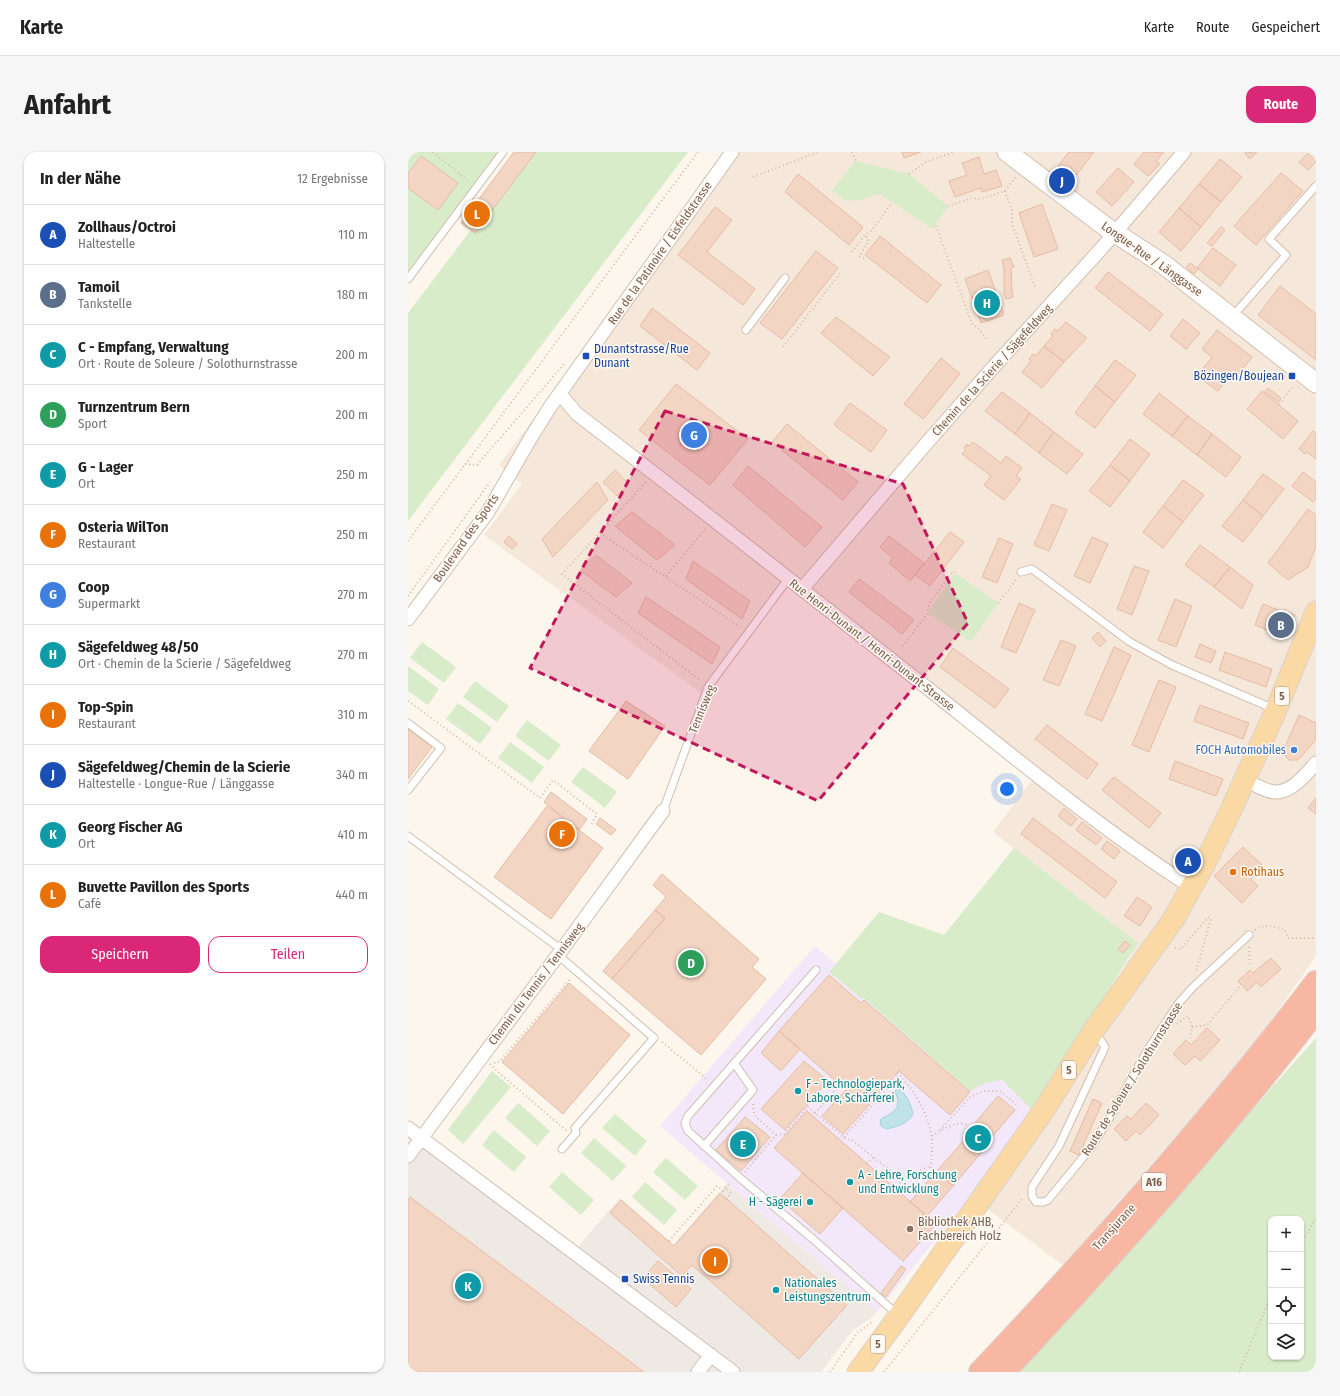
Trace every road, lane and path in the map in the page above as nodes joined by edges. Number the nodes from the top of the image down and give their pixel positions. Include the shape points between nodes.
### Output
1 (433, 152) edge
2 (503, 152) edge
3 (698, 152) edge
4 (732, 152) edge
5 (818, 152) edge
6 (852, 152) edge
7 (954, 152) edge
8 (1007, 152) edge
9 (1184, 152) edge
10 (856, 162) dead end
11 (909, 174) dead end
12 (1018, 174) dead end
13 (752, 177) dead end
14 (1316, 186) edge
15 (476, 188) junction
16 (1005, 191) junction
17 (892, 203) dead end
18 (948, 206) dead end
19 (936, 226) dead end
20 (1115, 232) junction
21 (865, 235) junction
22 (852, 252) dead end
23 (864, 258) dead end
24 (840, 272) dead end
25 (784, 278) dead end
26 (408, 279) edge
27 (1035, 287) dead end
28 (1232, 317) junction
29 (746, 330) dead end
30 (988, 342) dead end
31 (783, 347) dead end
32 (568, 359) dead end
33 (1310, 378) edge
34 (560, 394) junction
35 (1278, 404) dead end
36 (465, 464) junction
37 (654, 473) junction
38 (493, 477) dead end
39 (713, 519) junction
40 (600, 533) junction
41 (408, 540) edge
42 (1021, 572) joint
43 (955, 573) dead end
44 (666, 576) junction
45 (788, 579) junction
46 (802, 589) junction
47 (408, 596) edge
48 (998, 603) dead end
49 (1316, 612) edge
50 (408, 619) edge
51 (748, 632) junction
52 (903, 646) dead end
53 (708, 687) junction
54 (408, 701) edge
55 (1276, 710) junction
56 (408, 723) edge
57 (1316, 763) edge
58 (1245, 780) junction
59 (408, 790) edge
60 (663, 810) joint
61 (591, 825) dead end
62 (408, 836) edge
63 (1191, 887) junction
64 (1249, 935) junction
65 (1316, 938) edge
66 (1176, 948) dead end
67 (560, 952) junction
68 (1250, 964) dead end
69 (816, 970) dead end
70 (577, 971) junction
71 (1316, 982) edge
72 (1242, 985) dead end
73 (1192, 988) junction
74 (1316, 1011) edge
75 (1165, 1023) junction
76 (1192, 1027) junction
77 (1094, 1030) junction
78 (654, 1038) junction
79 (1190, 1038) dead end
80 (734, 1063) junction
81 (840, 1085) dead end
82 (714, 1086) junction
83 (753, 1090) junction
84 (1018, 1106) dead end
85 (815, 1113) junction
86 (408, 1128) edge
87 (575, 1128) junction
88 (970, 1128) dead end
89 (940, 1130) junction
90 (776, 1135) junction
91 (932, 1136) junction
92 (421, 1138) junction
93 (844, 1138) junction
94 (704, 1146) junction
95 (562, 1149) dead end
96 (408, 1156) edge
97 (874, 1157) junction
98 (867, 1164) dead end
99 (930, 1166) junction
100 (738, 1176) junction
101 (931, 1178) dead end
102 (901, 1179) junction
103 (1032, 1187) junction
104 (725, 1188) junction
105 (898, 1191) dead end
106 (726, 1199) dead end
107 (1316, 1218) edge
108 (1304, 1239) edge
109 (669, 1241) dead end
110 (1268, 1300) edge
111 (894, 1311) junction
112 (711, 1355) junction
113 (698, 1372) edge
114 (734, 1372) edge
115 (830, 1372) edge
116 (858, 1372) edge
117 (884, 1372) edge
118 (980, 1372) edge
119 (1004, 1372) edge
120 (1239, 1372) edge

1 - 15 path
2 - 15 lane
3 - 36 path
4 - 34 street, Rue de la Patinoire / Eisfeldstrasse
5 - 13 path
6 - 10 path
7 - 11 path via 926,162
8 - 20 street, Longue-Rue / Länggasse
9 - 20 street, Chemin de la Scierie / Sägefeldweg
12 - 16 path
14 - 28 lane via 1269,239 1286,255
15 - 26 lane
16 - 18 path
16 - 27 path via 1012,210 1012,224
17 - 21 path via 871,231
19 - 30 path via 972,324
20 - 28 street, Longue-Rue / Länggasse via 1163,264
20 - 46 street, Chemin de la Scierie / Sägefeldweg via 930,439
21 - 22 path
21 - 23 path via 869,241 859,256
24 - 31 path
25 - 29 lane
28 - 33 street, Longue-Rue / Länggasse
32 - 36 path via 477,465
33 - 35 path
34 - 37 street, Rue Henri-Dunant / Henri-Dunant-Strasse via 577,414
34 - 50 street, Boulevard des Sports via 530,439 488,512
36 - 41 path
37 - 39 street, Rue Henri-Dunant / Henri-Dunant-Strasse
37 - 40 path
38 - 47 path
39 - 44 path
39 - 45 street, Rue Henri-Dunant / Henri-Dunant-Strasse
40 - 44 path
40 - 53 path via 562,574
42 - 48 path
42 - 55 lane via 1032,568 1130,642 1172,665
43 - 52 path via 953,571 929,604 928,613
44 - 51 path
45 - 46 street, Rue Henri-Dunant / Henri-Dunant-Strasse
45 - 51 lane, Tennisweg
46 - 63 street, Rue Henri-Dunant / Henri-Dunant-Strasse via 1036,775 1129,846
49 - 55 main road, 5
51 - 53 lane, Tennisweg
53 - 60 lane, Tennisweg
54 - 61 path via 540,798 553,780 597,814
55 - 58 main road, 5
56 - 59 lane via 441,748
57 - 58 street via 1295,785 1282,791 1274,792
58 - 63 main road, 5 via 1212,851
60 - 67 street, Chemin du Tennis / Tennisweg
62 - 67 lane
63 - 77 main road, 5 via 1173,920
64 - 65 path via 1259,927 1271,926 1285,930 1288,938
64 - 68 path
64 - 73 lane, Route de Soleure / Solothurnstrasse
66 - 73 path via 1181,949 1208,917 1211,919
67 - 70 lane
67 - 92 street, Chemin du Tennis / Tennisweg
69 - 80 lane
70 - 78 lane
70 - 87 path via 500,1061 491,1065 570,1134
71 - 118 highway, Transjurane / A16 via 1155,1180
72 - 76 path via 1207,1025
73 - 75 lane, Route de Soleure / Solothurnstrasse
74 - 119 highway, Transjurane / A16 via 1163,1199
75 - 76 path via 1173,1027 1188,1016
75 - 103 lane, Route de Soleure / Solothurnstrasse via 1090,1149 1048,1200 1036,1202 1032,1196
76 - 79 path
77 - 103 lane via 1105,1047 1060,1146
77 - 111 main road, 5 via 1044,1110
78 - 82 path
78 - 87 lane
80 - 82 lane
80 - 83 lane
81 - 85 path
82 - 94 lane via 685,1123 688,1131
83 - 90 path via 754,1115
83 - 94 lane
84 - 89 path via 1000,1091 983,1091 969,1098
85 - 90 path via 807,1106 784,1134
85 - 93 path
86 - 92 street
87 - 95 lane via 576,1133
88 - 89 path via 958,1124
89 - 91 path
90 - 100 path
91 - 93 path via 920,1103 898,1074
91 - 99 path
92 - 96 street, Chemin du Tennis / Tennisweg
92 - 112 street
93 - 97 path via 852,1140
94 - 100 lane
97 - 98 path
97 - 102 path
99 - 101 path
99 - 102 path
100 - 104 path
100 - 111 lane via 814,1239
102 - 105 path
103 - 117 path
104 - 106 path via 731,1193
104 - 109 path via 723,1191 717,1186
107 - 108 path
110 - 120 path
111 - 115 path via 858,1332
111 - 116 main road, 5
112 - 113 street
112 - 114 street

